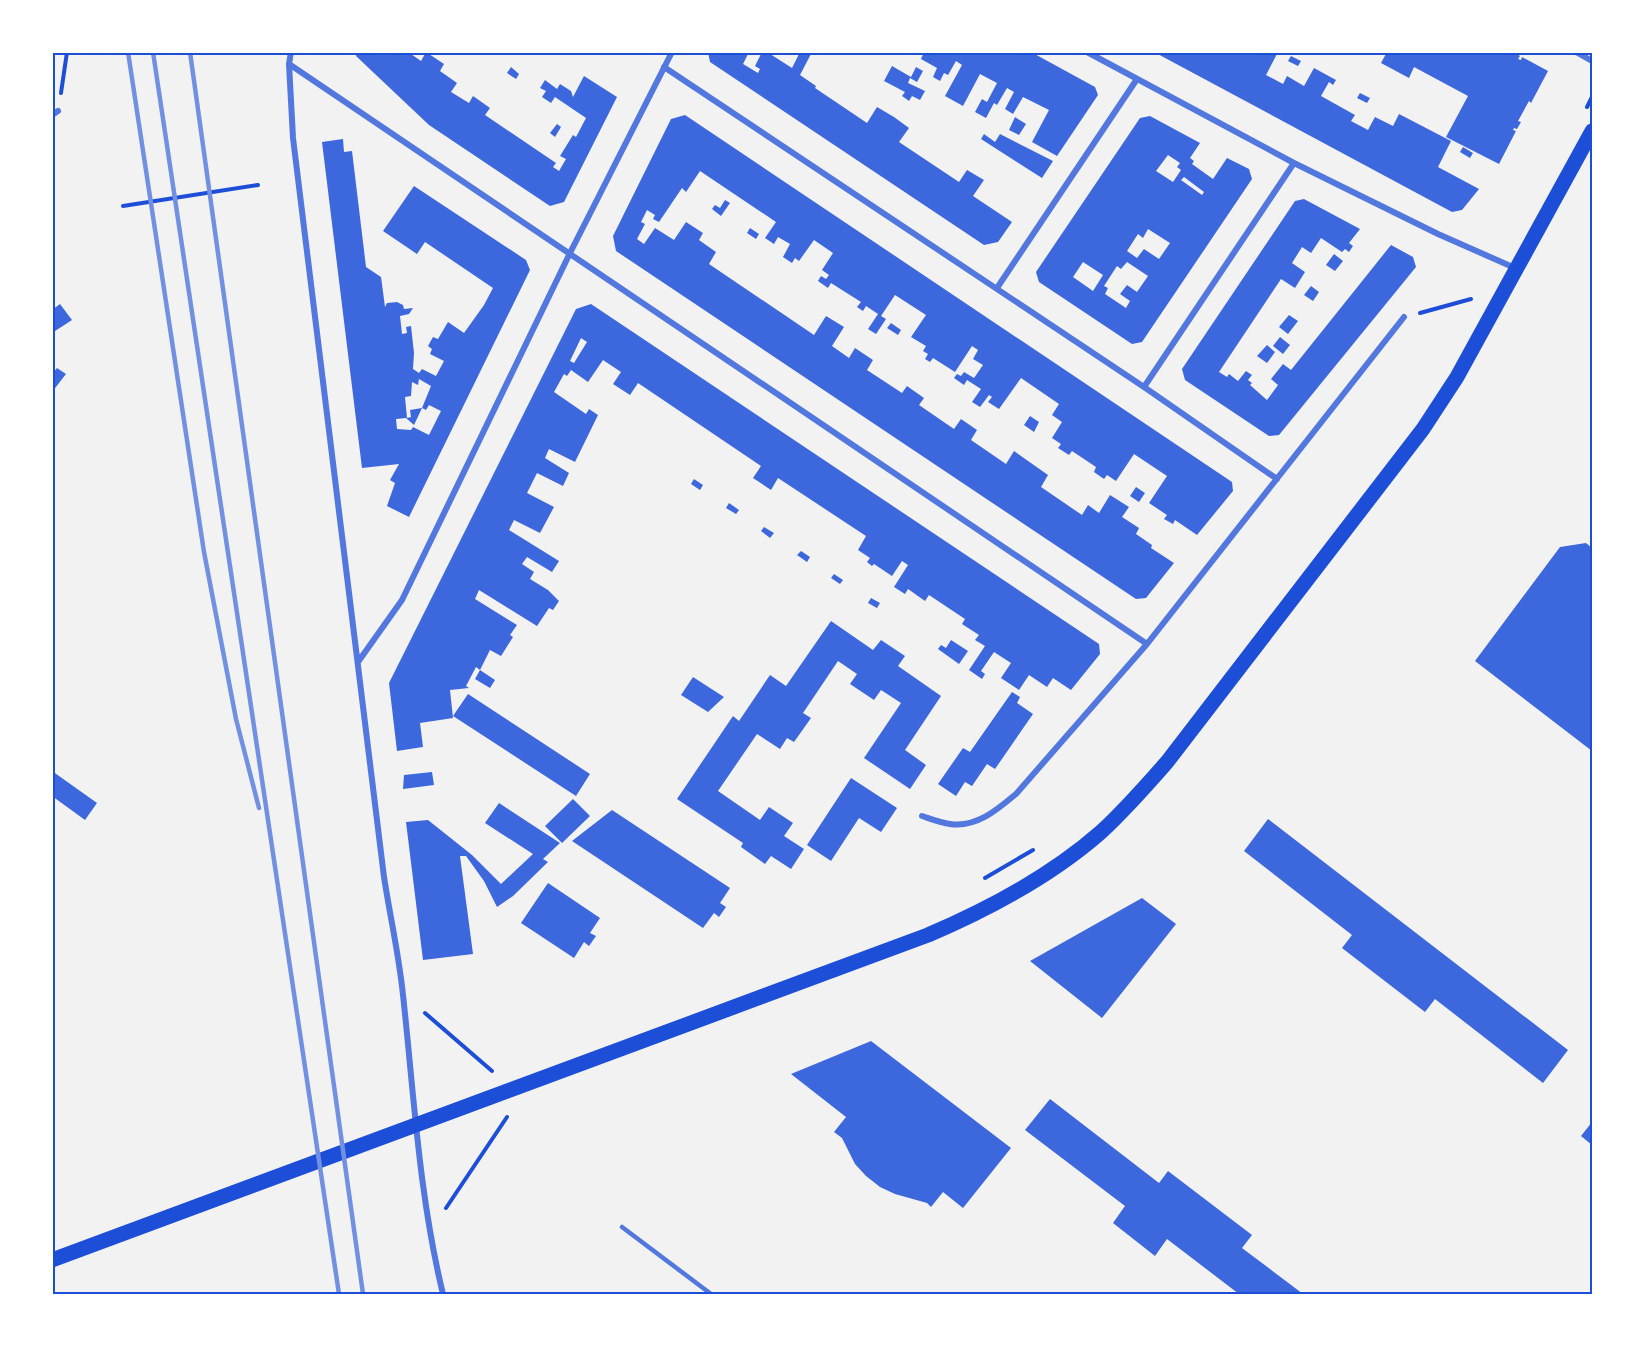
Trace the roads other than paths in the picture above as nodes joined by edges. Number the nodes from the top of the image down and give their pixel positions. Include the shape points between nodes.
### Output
1 (291, 52) edge
2 (672, 52) edge
3 (1087, 52) edge
4 (1576, 52) edge
5 (1593, 61) edge
6 (290, 64) junction
7 (664, 67) junction
8 (1137, 79) junction
9 (1593, 131) edge
10 (1294, 163) junction
11 (570, 253) junction
12 (1518, 270) junction
13 (997, 288) junction
14 (1404, 318) road end
15 (1144, 387) junction
16 (1277, 479) junction
17 (1147, 644) junction
18 (358, 663) junction
19 (922, 816) dead end
20 (622, 1227) dead end
21 (52, 1260) edge
22 (443, 1294) edge
23 (711, 1294) edge

1 - 6 street
2 - 7 street
3 - 8 street
4 - 5 street
6 - 11 street
6 - 18 street via 293,138
7 - 11 street
7 - 13 street
8 - 10 street
8 - 13 street
9 - 12 main road
10 - 12 street
10 - 15 street
11 - 17 street
11 - 18 street via 402,600
12 - 21 main road via 1457,376 1406,454 1167,762 1100,833 1030,883 954,924
13 - 15 street
14 - 16 street
15 - 16 street
16 - 17 street
17 - 19 street via 1016,794 994,813 970,823 950,825
18 - 22 street via 384,877 403,992 426,1215
20 - 23 lane

